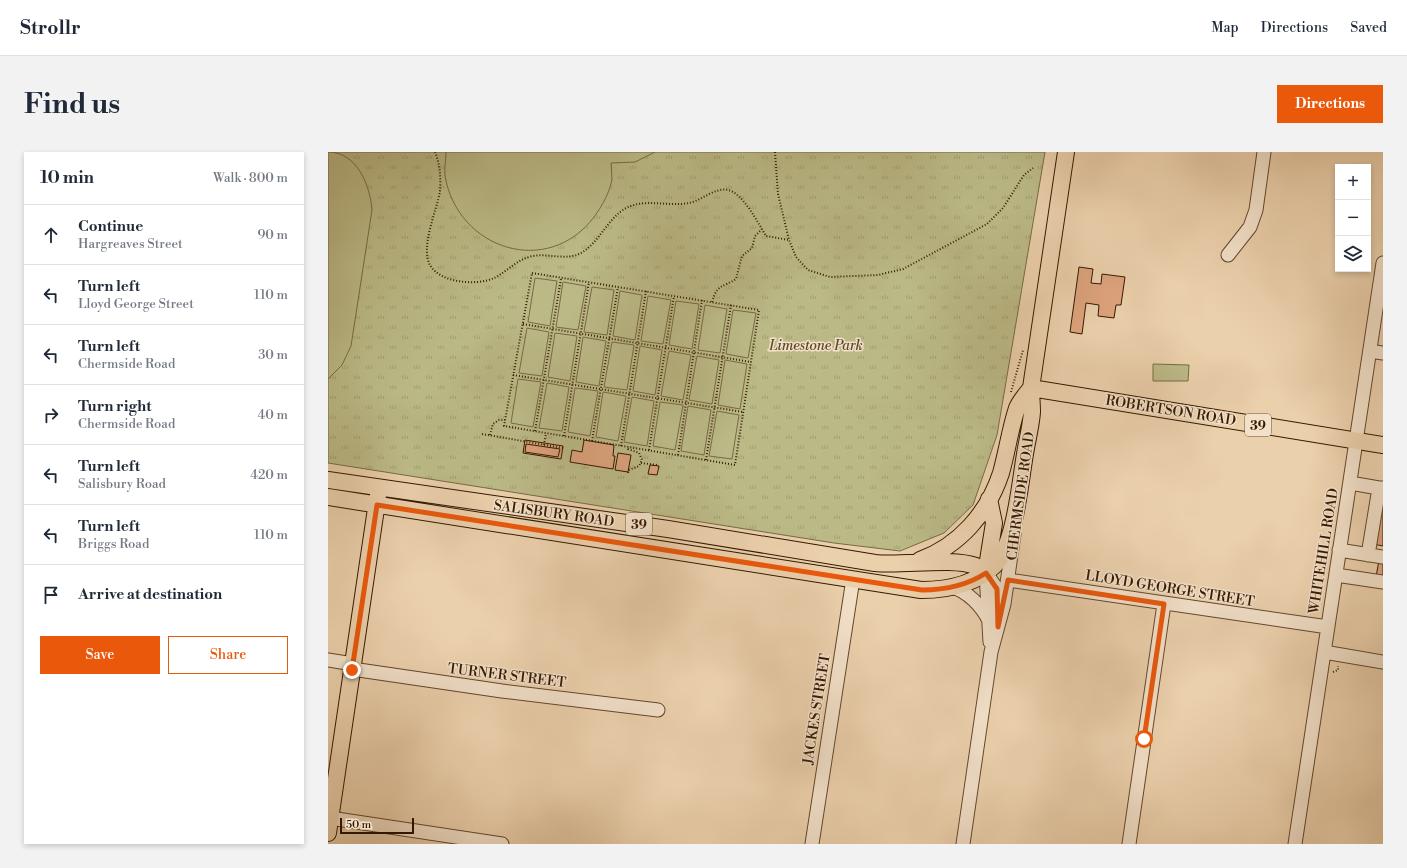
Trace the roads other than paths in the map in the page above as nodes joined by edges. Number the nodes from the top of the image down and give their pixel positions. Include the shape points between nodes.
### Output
1 (1066, 152) edge
2 (1264, 152) edge
3 (1228, 255) dead end
4 (1383, 263) edge
5 (1370, 350) junction
6 (1383, 353) edge
7 (1031, 388) junction
8 (1356, 440) junction
9 (1383, 445) edge
10 (328, 480) edge
11 (1350, 483) junction
12 (379, 488) junction
13 (1381, 488) edge
14 (328, 497) edge
15 (990, 497) junction
16 (377, 505) junction
17 (1017, 505) junction
18 (1339, 550) junction
19 (1368, 555) junction
20 (1383, 557) edge
21 (857, 560) junction
22 (897, 565) junction
23 (986, 573) junction
24 (1336, 575) junction
25 (853, 579) junction
26 (1008, 580) junction
27 (1383, 582) edge
28 (952, 587) junction
29 (1164, 604) junction
30 (993, 625) junction
31 (1328, 627) junction
32 (1324, 652) junction
33 (328, 660) edge
34 (1383, 662) edge
35 (353, 667) junction
36 (658, 710) dead end
37 (329, 819) edge
38 (502, 844) edge
39 (812, 844) edge
40 (963, 844) edge
41 (1129, 844) edge
42 (1295, 844) edge

1 - 7 main road, CHERMSIDE ROAD
2 - 3 street via 1256,210 1250,227
4 - 5 street, WHITEHILL ROAD
5 - 6 street
5 - 8 street, WHITEHILL ROAD
7 - 8 main road, ROBERTSON ROAD / 39
7 - 15 main road, CHERMSIDE ROAD / 39 via 1018,407 1001,474
7 - 17 main road, CHERMSIDE ROAD / 39 via 1032,412
8 - 9 main road, ROBERTSON ROAD / 39
8 - 11 street, WHITEHILL ROAD
10 - 12 main road, SALISBURY ROAD / 39
11 - 13 street
11 - 18 street, WHITEHILL ROAD
12 - 16 main road
12 - 21 main road, SALISBURY ROAD / 39 via 668,528
13 - 19 street
14 - 16 main road, SALISBURY ROAD / 39
15 - 22 main road, SALISBURY ROAD / 39 via 975,521 955,542 930,556
15 - 23 main road, CHERMSIDE ROAD via 994,523
16 - 25 main road, SALISBURY ROAD / 39
16 - 35 main road
17 - 23 main road, SALISBURY ROAD / 39 via 1006,547 995,565
17 - 26 street, CHERMSIDE ROAD
18 - 19 street
18 - 24 street, WHITEHILL ROAD
19 - 20 street
21 - 22 main road, SALISBURY ROAD / 39
21 - 25 main road
22 - 23 main road, SALISBURY ROAD via 954,562 977,566
23 - 28 main road, SALISBURY ROAD / 39 via 968,583
23 - 30 street, CHERMSIDE ROAD
24 - 27 street
24 - 31 street, WHITEHILL ROAD
25 - 28 main road, SALISBURY ROAD / 39 via 922,590
25 - 39 street, JACKES STREET
26 - 29 street, LLOYD GEORGE STREET
26 - 30 street, CHERMSIDE ROAD
28 - 30 street via 968,594
29 - 31 street, LLOYD GEORGE STREET
29 - 41 street
30 - 40 street, CHERMSIDE ROAD
31 - 32 street, WHITEHILL ROAD
32 - 34 street
32 - 42 street, WHITEHILL ROAD
33 - 35 street, TURNER STREET
35 - 36 street, TURNER STREET via 502,691
35 - 37 main road
37 - 38 street

